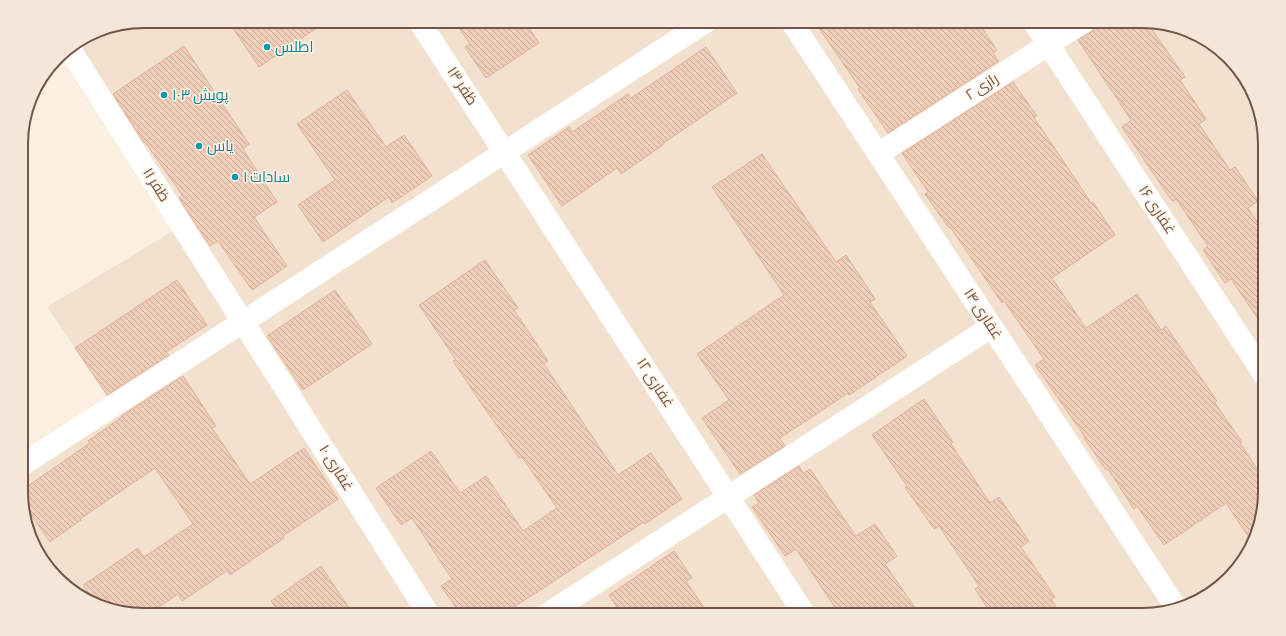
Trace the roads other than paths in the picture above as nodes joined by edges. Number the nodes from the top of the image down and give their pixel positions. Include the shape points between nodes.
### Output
1 (424, 28) edge
2 (696, 28) edge
3 (796, 28) edge
4 (1038, 28) edge
5 (1074, 28) edge
6 (1049, 44) junction
7 (73, 54) edge
8 (504, 152) junction
9 (878, 154) junction
10 (243, 322) junction
11 (991, 327) junction
12 (1258, 365) edge
13 (28, 461) edge
14 (728, 497) junction
15 (1173, 604) edge
16 (425, 608) edge
17 (557, 608) edge
18 (800, 608) edge

1 - 8 street, ظفر ۱۳
2 - 8 street
3 - 9 street, غفاری ۱۴
4 - 6 street, غفاری ۱۶
5 - 6 street, رازی ۲
6 - 9 street, رازی ۲
6 - 12 street, غفاری ۱۶
7 - 10 street, ظفر ۱۱
8 - 10 street
8 - 14 street, غفاری ۱۲
9 - 11 street, غفاری ۱۴
10 - 13 street
10 - 16 street, غفاری ۱۰
11 - 14 street
11 - 15 street, غفاری ۱۴
14 - 17 street
14 - 18 street, غفاری ۱۲

